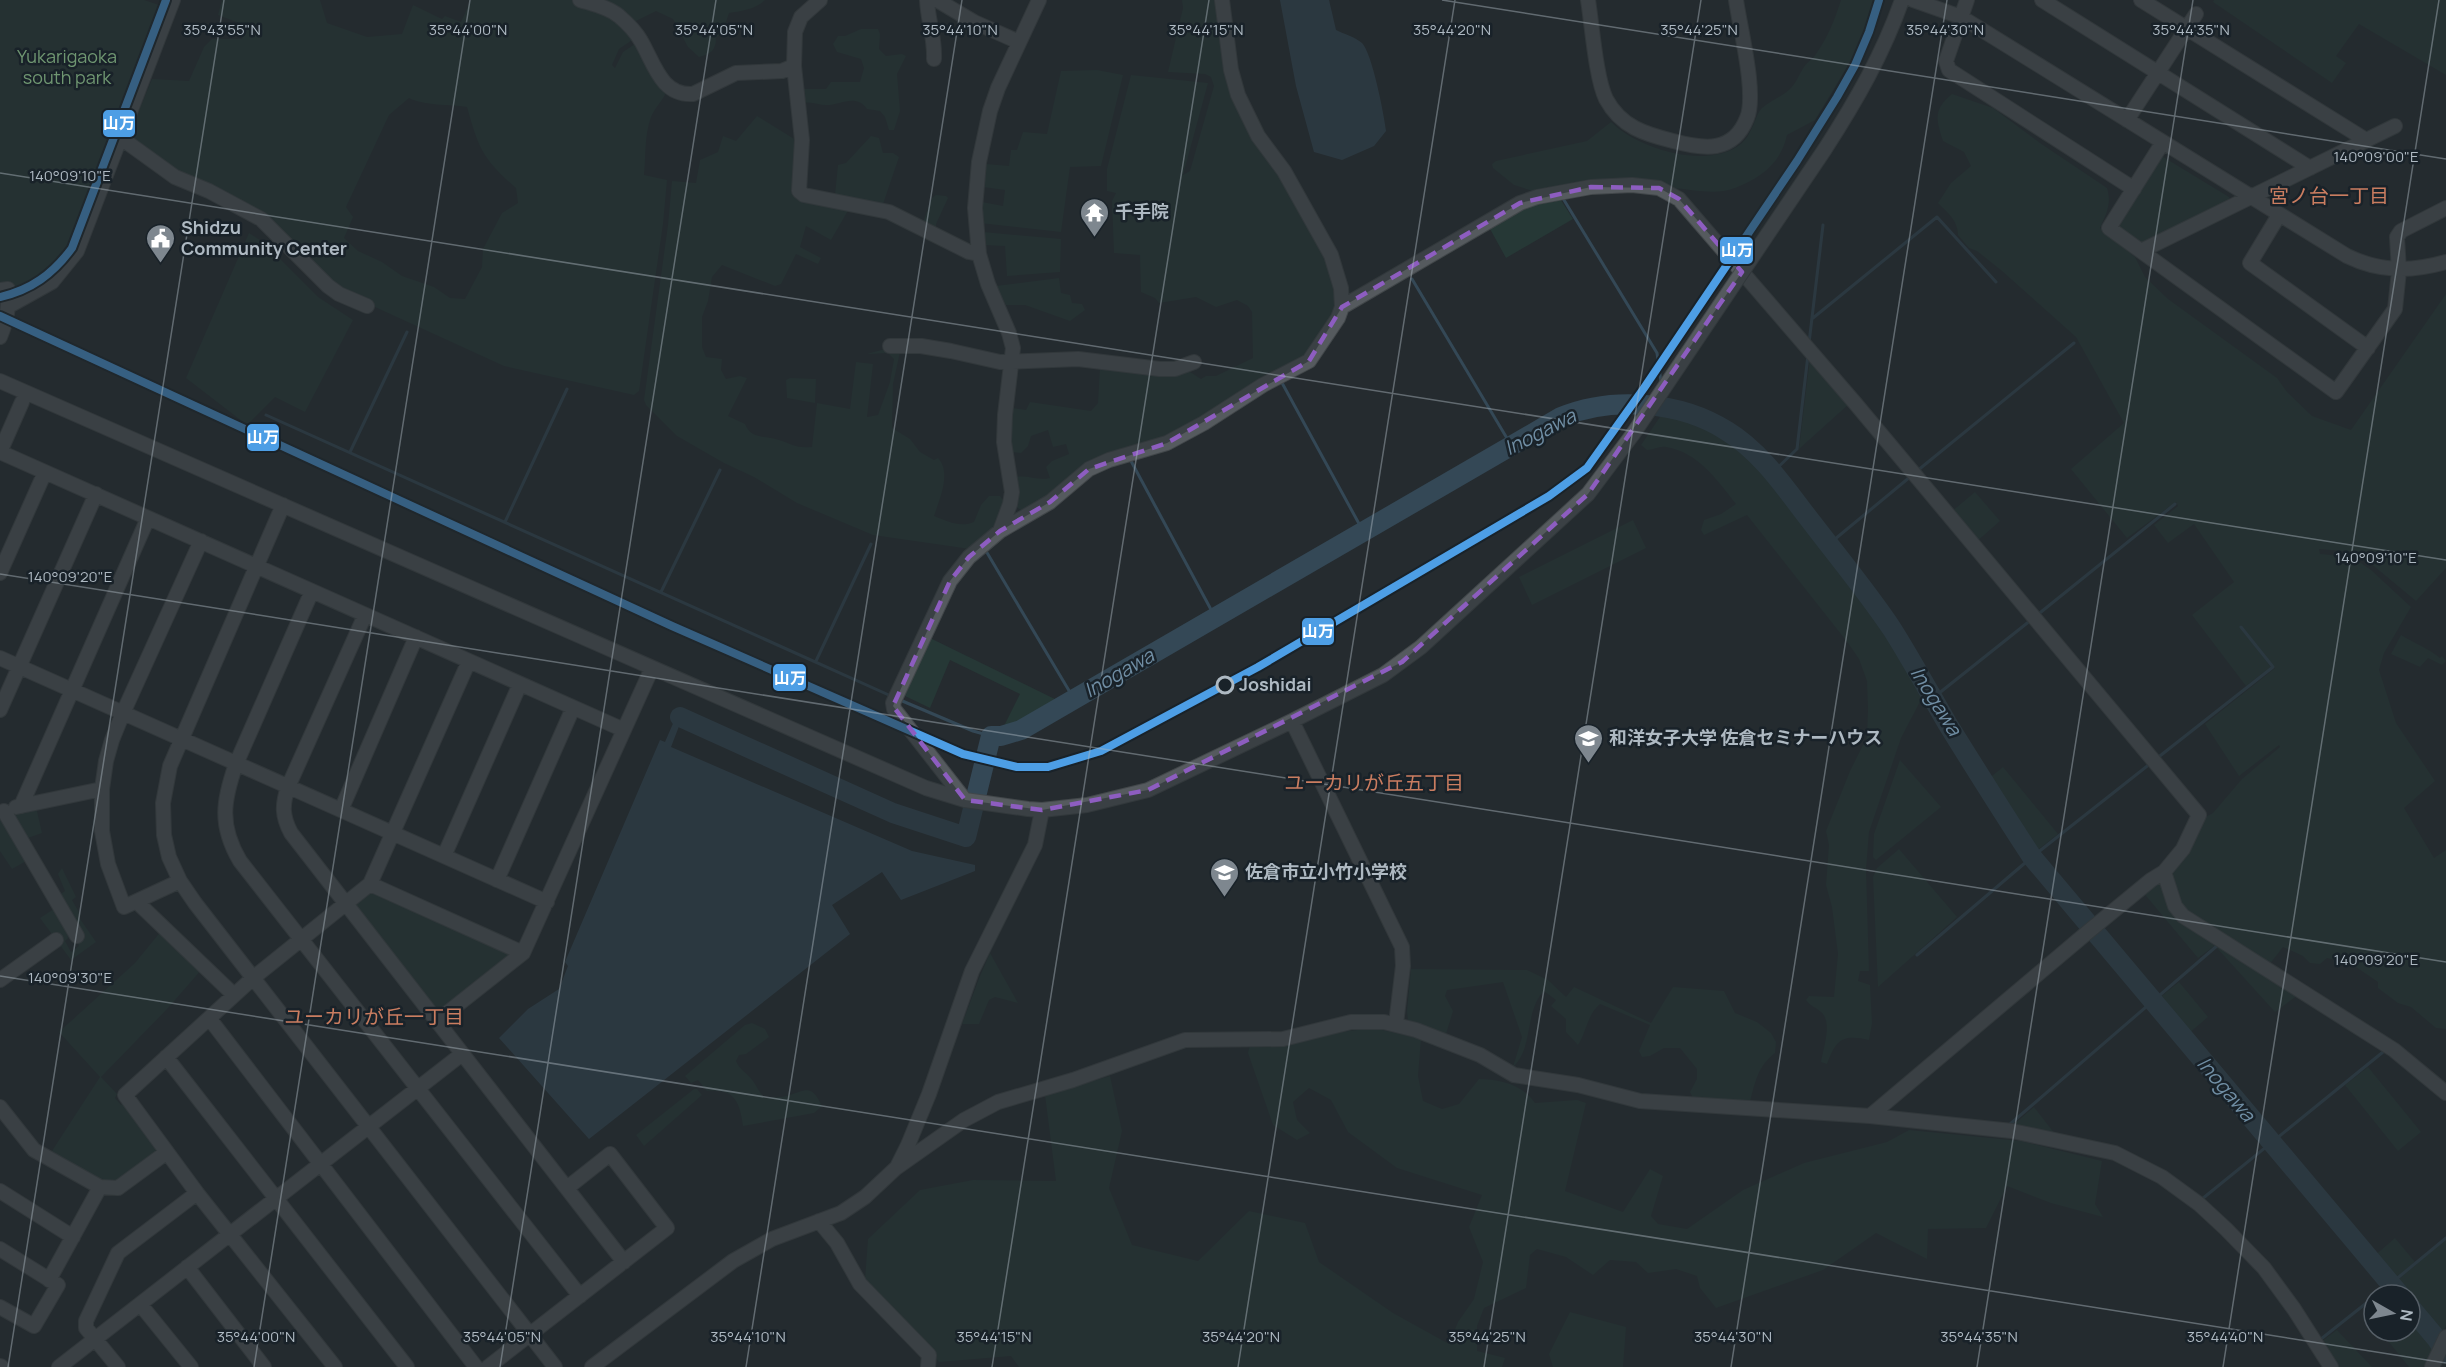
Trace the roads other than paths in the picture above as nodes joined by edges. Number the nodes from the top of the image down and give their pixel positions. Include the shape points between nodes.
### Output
1 (580, 0) edge
2 (820, 0) edge
3 (927, 0) edge
4 (937, 0) edge
5 (1039, 0) edge
6 (1222, 0) edge
7 (1588, 0) edge
8 (1736, 0) edge
9 (1902, 0) edge
10 (1912, 0) edge
11 (1967, 0) edge
12 (2042, 0) edge
13 (2141, 0) edge
14 (168, 2) edge
15 (2196, 14) dead end
16 (1961, 17) junction
17 (2186, 28) junction
18 (1019, 42) junction
19 (934, 59) dead end
20 (794, 66) junction
21 (2158, 72) junction
22 (2127, 120) junction
23 (2395, 126) dead end
24 (121, 138) junction
25 (2366, 140) junction
26 (2163, 142) junction
27 (2310, 168) junction
28 (2134, 189) junction
29 (2250, 197) junction
30 (2446, 208) edge
31 (2278, 215) junction
32 (2141, 251) junction
33 (980, 254) junction
34 (2446, 262) edge
35 (2399, 271) junction
36 (0, 290) edge
37 (9, 306) junction
38 (367, 306) dead end
39 (1342, 307) junction
40 (0, 337) edge
41 (890, 346) dead end
42 (2368, 348) junction
43 (1194, 362) dead end
44 (1012, 363) junction
45 (0, 381) edge
46 (22, 402) dead end
47 (45, 472) junction
48 (96, 494) junction
49 (283, 504) junction
50 (148, 518) junction
51 (1000, 531) junction
52 (201, 541) junction
53 (256, 566) junction
54 (0, 573) edge
55 (312, 591) junction
56 (365, 615) junction
57 (416, 638) junction
58 (0, 658) edge
59 (469, 661) junction
60 (19, 667) junction
61 (652, 668) junction
62 (520, 684) junction
63 (72, 690) junction
64 (573, 708) junction
65 (0, 710) edge
66 (123, 713) junction
67 (1292, 721) junction
68 (624, 730) junction
69 (180, 739) junction
70 (236, 764) junction
71 (288, 787) junction
72 (102, 789) junction
73 (965, 800) junction
74 (21, 806) junction
75 (341, 810) junction
76 (1042, 810) junction
77 (2, 812) edge
78 (392, 832) junction
79 (444, 856) junction
80 (2164, 872) junction
81 (496, 880) junction
82 (180, 881) junction
83 (370, 884) junction
84 (137, 902) junction
85 (345, 902) junction
86 (546, 902) junction
87 (77, 936) dead end
88 (301, 939) junction
89 (56, 940) dead end
90 (523, 953) junction
91 (253, 978) junction
92 (0, 980) edge
93 (234, 995) junction
94 (208, 1018) junction
95 (437, 1021) junction
96 (1396, 1024) junction
97 (462, 1054) junction
98 (166, 1057) junction
99 (418, 1088) junction
100 (2446, 1093) edge
101 (0, 1107) edge
102 (1870, 1116) junction
103 (368, 1127) junction
104 (167, 1152) junction
105 (320, 1164) junction
106 (896, 1168) junction
107 (100, 1187) junction
108 (567, 1188) junction
109 (0, 1191) edge
110 (197, 1193) junction
111 (276, 1198) junction
112 (819, 1221) junction
113 (230, 1234) junction
114 (73, 1237) junction
115 (0, 1250) edge
116 (624, 1262) junction
117 (187, 1268) junction
118 (49, 1280) junction
119 (580, 1296) junction
120 (140, 1304) junction
121 (0, 1307) edge
122 (530, 1335) junction
123 (2446, 1337) edge
124 (95, 1339) junction
125 (59, 1367) edge
126 (118, 1367) edge
127 (191, 1367) edge
128 (264, 1367) edge
129 (335, 1367) edge
130 (407, 1367) edge
131 (476, 1367) edge
132 (488, 1367) edge
133 (555, 1367) edge
134 (592, 1367) edge
135 (928, 1367) edge
136 (2331, 1367) edge
137 (2432, 1367) edge

1 - 20 street via 618,15 640,38 661,80 688,94 736,73 782,71
2 - 20 street via 797,24
3 - 19 street
4 - 18 street
5 - 18 street
6 - 39 street via 1238,95 1258,136 1284,171 1330,255 1341,288
7 - 8 street via 1602,88 1615,112 1640,132 1707,148 1733,137 1743,127 1749,111
9 - 67 street, bridge via 1860,94 1633,434 1588,494 1421,647 1383,675
10 - 16 street
11 - 16 street
12 - 21 street
13 - 17 street
14 - 24 street
15 - 17 street
16 - 22 street
16 - 28 street via 1946,62 1949,70
17 - 21 street
17 - 25 street
18 - 33 street via 998,88 984,136 975,208
20 - 33 street via 802,129 800,193 889,212
21 - 22 street
21 - 27 street
22 - 26 street
23 - 25 street
24 - 37 street via 70,263 52,282
24 - 38 street via 175,177 261,219 328,286
25 - 27 street
26 - 28 street
26 - 29 street
27 - 29 street
28 - 32 street via 2109,228
29 - 31 street
29 - 32 street
30 - 35 street via 2401,231 2397,237
31 - 35 street via 2355,260
31 - 42 street via 2250,263
32 - 42 street via 2336,392
33 - 44 street via 988,284 1010,333
34 - 35 street
35 - 42 street via 2396,309
36 - 37 street via 8,289
37 - 40 street
39 - 51 street via 1309,361 1167,443 1089,469 1050,502
39 - 80 street via 1520,203 1591,187 1643,185 1670,192 1855,404 2199,815 2183,849
41 - 44 street via 921,346
43 - 44 street via 1167,369 1078,359
44 - 51 street via 1004,442 1012,492
45 - 49 street
46 - 47 street via 0,452
47 - 48 street
47 - 54 street
48 - 50 street
48 - 60 street
49 - 53 street
49 - 61 street
50 - 52 street
50 - 63 street
51 - 73 street via 969,557 950,581 893,706
52 - 53 street
52 - 66 street
53 - 55 street
53 - 69 street
55 - 56 street
55 - 70 street
56 - 57 street
56 - 71 street
57 - 59 street
57 - 75 street
58 - 60 street
59 - 62 street
59 - 78 street
60 - 63 street
60 - 65 street
61 - 68 street
61 - 73 street via 926,788
62 - 64 street
62 - 79 street
63 - 66 street
63 - 74 street
64 - 68 street
64 - 81 street
66 - 69 street
66 - 72 street via 112,740
67 - 76 street via 1148,790 1087,805
67 - 96 street via 1402,946
68 - 86 street
69 - 70 street
69 - 82 street via 163,803 167,846
70 - 71 street
70 - 88 street via 224,804 230,841 240,861
71 - 75 street
71 - 85 street via 282,809 285,823
72 - 74 street
72 - 84 street via 102,831 108,864 124,907
73 - 76 street
74 - 77 street
75 - 78 street
76 - 106 street via 1034,848 972,971 929,1094
77 - 87 street
78 - 79 street
78 - 83 street
79 - 81 street
80 - 100 street via 2175,906 2183,916 2394,1050
80 - 102 street
81 - 86 street
82 - 84 street
82 - 91 street
83 - 85 street
83 - 90 street
84 - 93 street
85 - 88 street
85 - 95 street
86 - 90 street
88 - 91 street
88 - 99 street
89 - 92 street
90 - 95 street
91 - 93 street
91 - 103 street
93 - 94 street
94 - 98 street
94 - 105 street
95 - 97 street
96 - 102 street via 1454,1043 1514,1075 1578,1085 1640,1101
96 - 106 street via 1351,1022 1283,1039 1185,1040 998,1102 964,1120
97 - 99 street
97 - 108 street
98 - 104 street via 124,1095
98 - 111 street
99 - 103 street
99 - 119 street
101 - 107 street via 34,1150
102 - 136 street via 2012,1131 2115,1153 2142,1166 2199,1204 2264,1268
103 - 105 street
103 - 122 street
104 - 107 street via 118,1188
104 - 110 street
105 - 111 street
105 - 131 street
106 - 112 street via 856,1204
107 - 114 street
108 - 116 street
108 - 116 street via 610,1154 667,1228
109 - 114 street
110 - 113 street
110 - 124 street via 118,1253 86,1322
111 - 113 street
111 - 130 street
112 - 134 street via 772,1239 733,1261
112 - 135 street via 837,1243 860,1284 929,1355
113 - 117 street
113 - 129 street
114 - 118 street
115 - 118 street
116 - 119 street
117 - 120 street
117 - 128 street
118 - 121 street via 58,1286 34,1326
119 - 122 street
120 - 124 street
120 - 127 street
122 - 132 street
122 - 133 street
123 - 137 street
124 - 125 street
124 - 126 street

